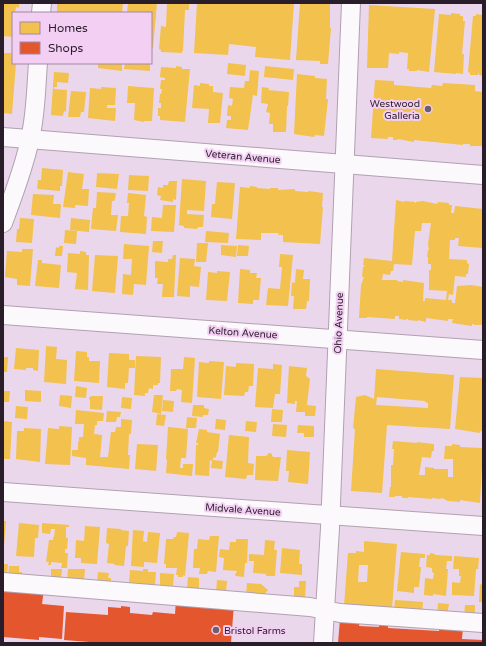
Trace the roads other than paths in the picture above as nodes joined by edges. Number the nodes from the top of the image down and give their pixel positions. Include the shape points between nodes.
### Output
1 (351, 3) edge
2 (38, 64) edge
3 (3, 137) edge
4 (30, 139) junction
5 (345, 164) junction
6 (483, 175) edge
7 (3, 223) edge
8 (3, 315) edge
9 (338, 338) junction
10 (483, 350) edge
11 (3, 492) edge
12 (331, 515) junction
13 (483, 526) edge
14 (3, 582) edge
15 (326, 609) junction
16 (483, 623) edge
17 (323, 643) edge

1 - 5 street, Ohio Avenue
2 - 4 street
3 - 4 street, Veteran Avenue
4 - 5 street, Veteran Avenue
4 - 7 street
5 - 6 street, Veteran Avenue
5 - 9 street, Ohio Avenue
8 - 9 street, Kelton Avenue
9 - 10 street, Kelton Avenue
9 - 12 street, Ohio Avenue
11 - 12 street, Midvale Avenue
12 - 13 street, Midvale Avenue
12 - 15 street, Ohio Avenue
14 - 15 street
15 - 16 street via 340,613
15 - 17 street, Ohio Avenue

